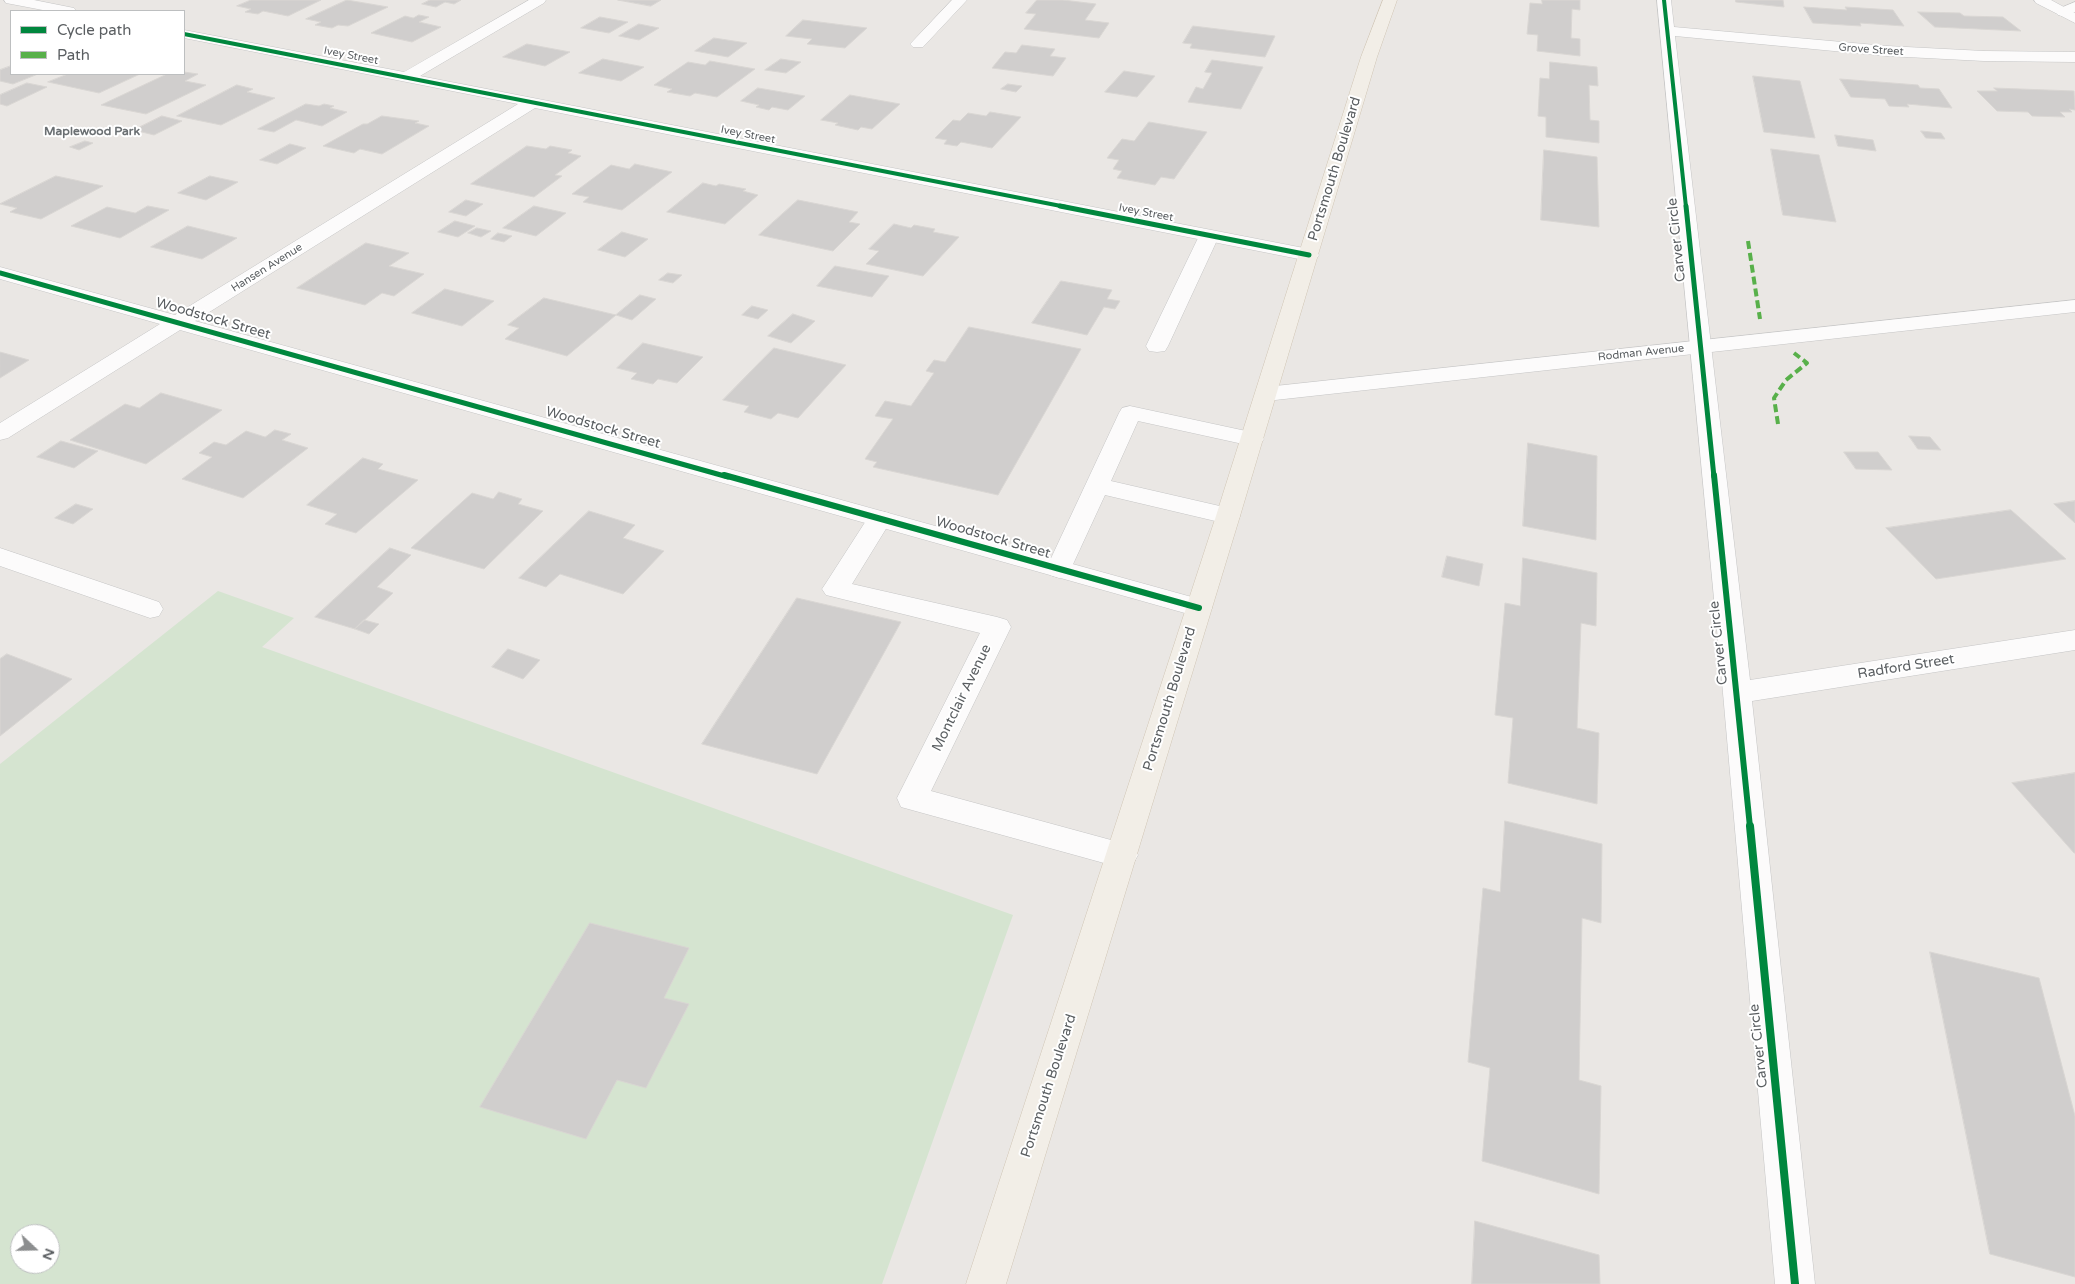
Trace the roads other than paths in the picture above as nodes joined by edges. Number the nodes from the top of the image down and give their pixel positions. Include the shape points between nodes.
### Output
1 (9, 0) edge
2 (539, 0) edge
3 (960, 0) edge
4 (1390, 0) edge
5 (1664, 0) edge
6 (2041, 0) edge
7 (0, 3) edge
8 (64, 10) edge
9 (2071, 12) edge
10 (1667, 31) junction
11 (185, 34) edge
12 (918, 44) dead end
13 (2075, 57) edge
14 (407, 77) junction
15 (533, 102) junction
16 (1209, 236) junction
17 (1309, 255) junction
18 (0, 273) edge
19 (2075, 306) edge
20 (179, 323) junction
21 (1157, 346) dead end
22 (1700, 346) junction
23 (1266, 394) junction
24 (0, 433) edge
25 (1252, 439) junction
26 (1097, 486) junction
27 (1228, 516) junction
28 (880, 519) junction
29 (0, 557) edge
30 (1059, 569) junction
31 (1199, 608) junction
32 (150, 609) dead end
33 (2075, 640) edge
34 (1737, 693) junction
35 (1122, 855) junction
36 (986, 1284) edge
37 (1795, 1284) edge

1 - 7 street
1 - 8 street
2 - 14 street
3 - 12 street
4 - 17 main road, Portsmouth Boulevard via 1369,57
5 - 10 street, Carver Circle
6 - 9 street
10 - 13 street, Grove Street via 1887,51
10 - 22 street, Carver Circle
11 - 14 street, Ivey Street
14 - 15 street, Ivey Street
15 - 16 street, Ivey Street
15 - 20 street, Hansen Avenue
16 - 17 street, Ivey Street
16 - 21 street
17 - 23 main road, Portsmouth Boulevard
18 - 20 street, Woodstock Street
19 - 22 street, Rodman Avenue
20 - 24 street, Hansen Avenue
20 - 28 street, Woodstock Street
22 - 23 street, Rodman Avenue
22 - 34 street, Carver Circle
23 - 25 main road, Portsmouth Boulevard
25 - 26 street via 1130,413
25 - 27 main road, Portsmouth Boulevard
26 - 27 street
26 - 30 street
27 - 31 main road, Portsmouth Boulevard
28 - 30 street, Woodstock Street
28 - 35 street, Montclair Avenue via 835,589 997,627 912,798
29 - 32 street
30 - 31 street, Woodstock Street
31 - 35 main road, Portsmouth Boulevard
33 - 34 street, Radford Street
34 - 37 street, Carver Circle
35 - 36 main road, Portsmouth Boulevard

